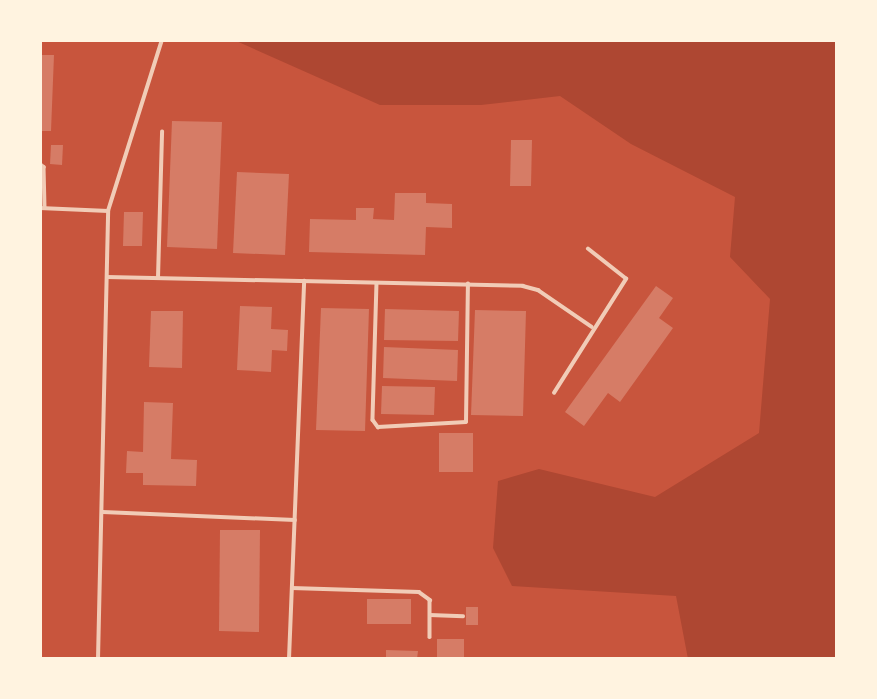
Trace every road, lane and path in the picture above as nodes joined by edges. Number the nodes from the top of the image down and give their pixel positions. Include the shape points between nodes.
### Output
1 (162, 40) edge
2 (162, 132) dead end
3 (40, 163) edge
4 (43, 208) edge
5 (108, 211) junction
6 (588, 249) dead end
7 (107, 277) junction
8 (158, 278) junction
9 (304, 281) junction
10 (377, 282) junction
11 (468, 284) junction
12 (592, 327) junction
13 (554, 393) dead end
14 (103, 513) junction
15 (295, 520) junction
16 (292, 587) junction
17 (430, 615) junction
18 (463, 616) dead end
19 (430, 637) dead end
20 (98, 659) edge
21 (289, 659) edge

1 - 5 lane
2 - 8 lane
3 - 4 lane via 44,167
4 - 5 lane
5 - 7 lane
6 - 12 lane via 626,279
7 - 8 lane
7 - 14 lane
8 - 9 lane
9 - 10 lane
9 - 15 lane
10 - 11 lane
10 - 11 lane via 373,420 378,427 466,422
11 - 12 lane via 538,290
12 - 13 lane
14 - 15 lane
14 - 20 lane
15 - 16 lane
16 - 17 lane via 419,592 430,600
16 - 21 lane
17 - 18 lane
17 - 19 lane

